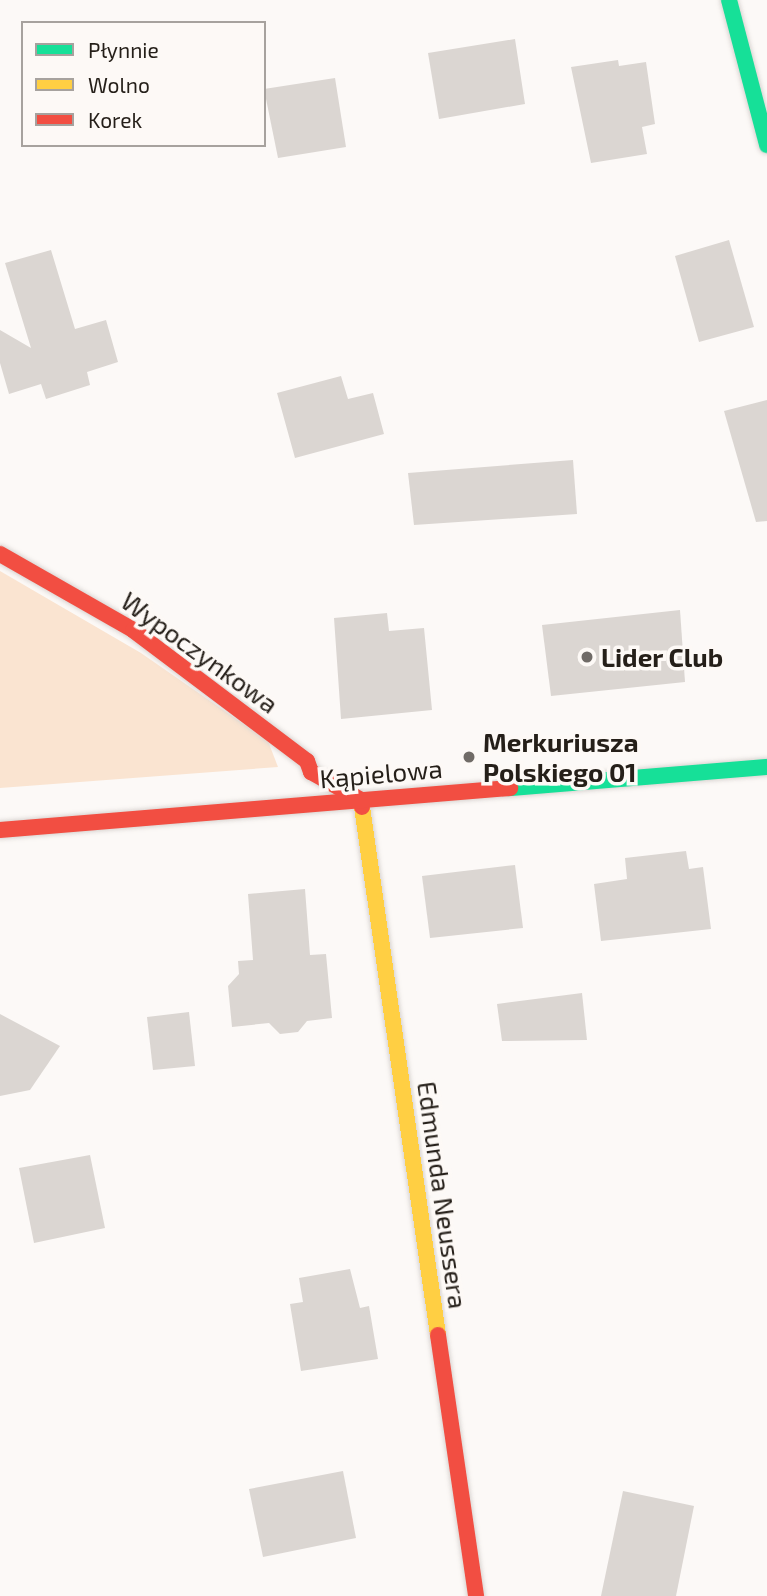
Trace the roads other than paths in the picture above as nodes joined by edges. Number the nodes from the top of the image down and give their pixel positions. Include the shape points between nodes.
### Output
1 (729, 0) edge
2 (767, 145) edge
3 (0, 554) edge
4 (767, 766) edge
5 (362, 800) junction
6 (0, 830) edge
7 (477, 1596) edge

1 - 2 street
3 - 5 street, Wypoczynkowa via 133,630 307,761 311,772
4 - 5 street, Kąpielowa
5 - 6 street, Kąpielowa
5 - 7 street, Edmunda Neussera

